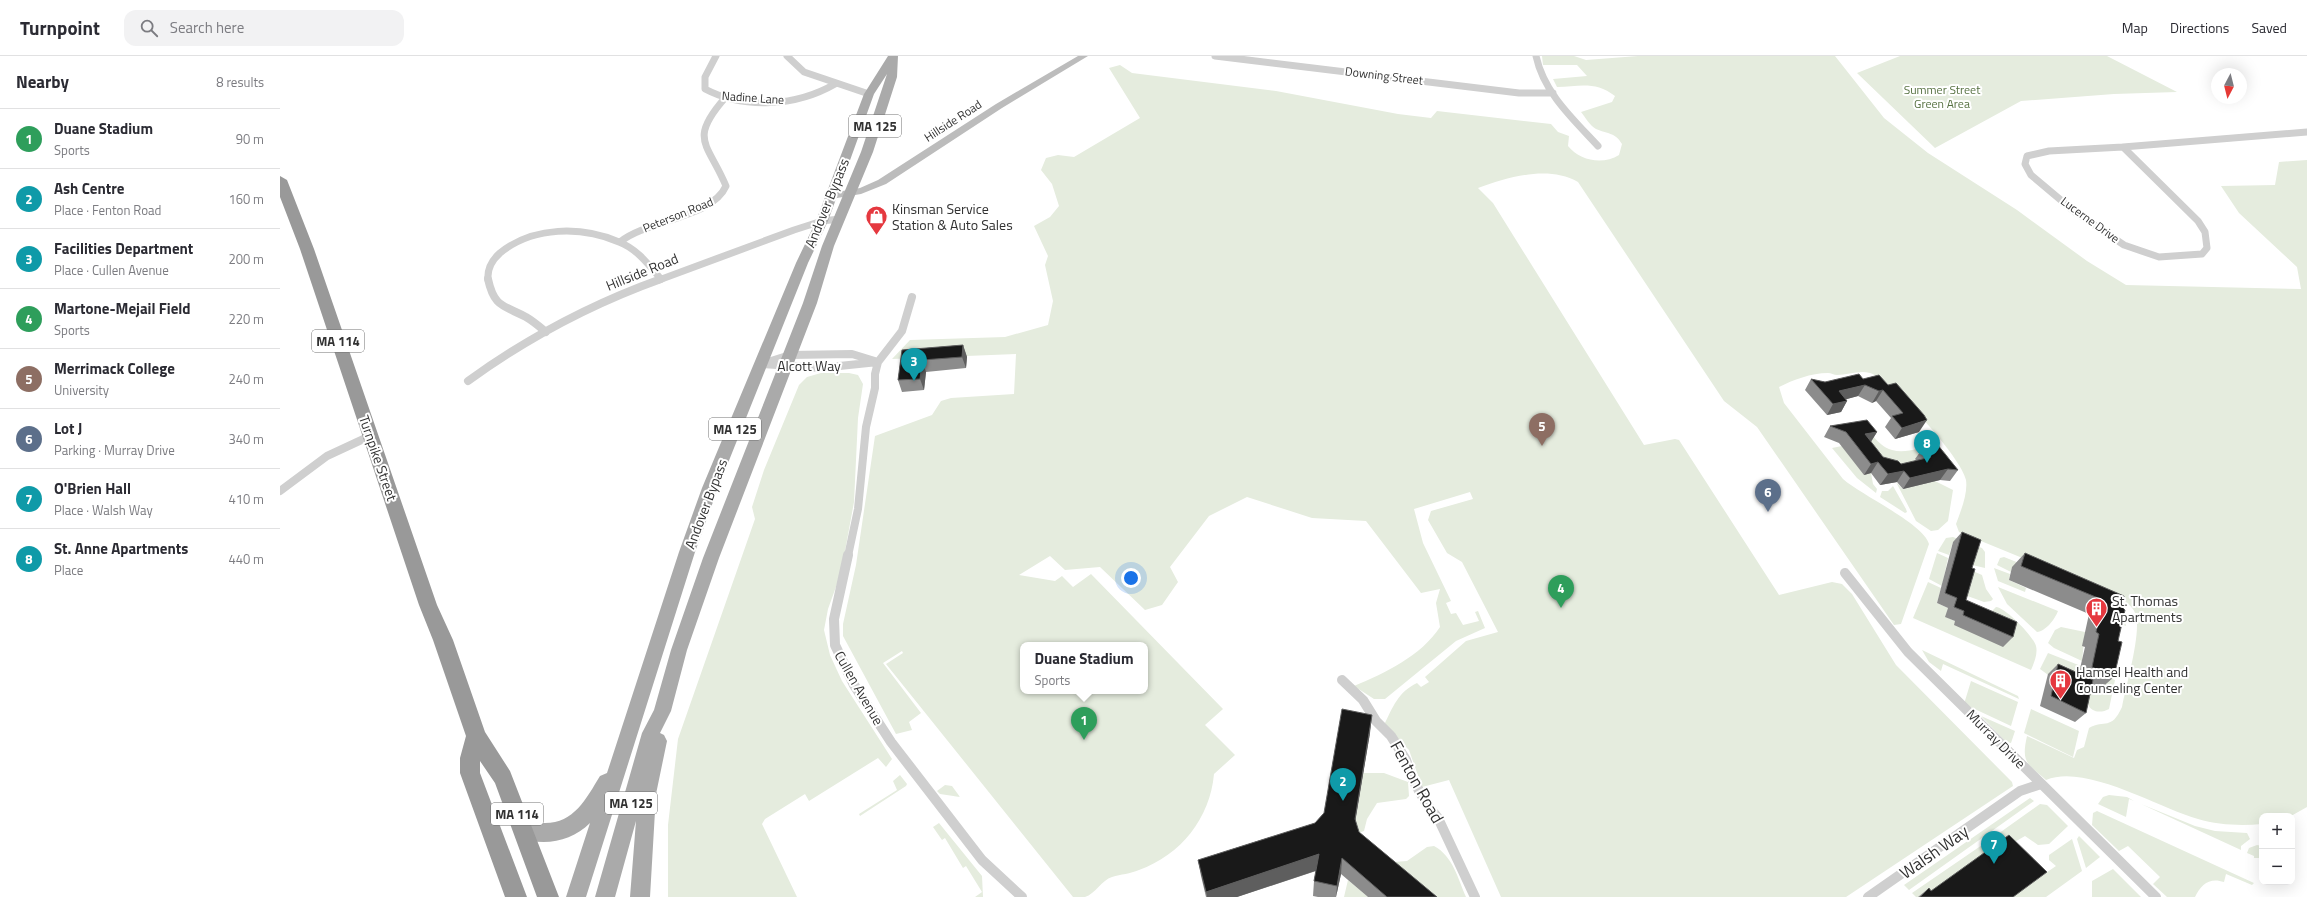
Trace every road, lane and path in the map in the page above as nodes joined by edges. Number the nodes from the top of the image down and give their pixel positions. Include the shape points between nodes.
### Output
1 (716, 56) edge
2 (787, 56) edge
3 (894, 56) edge
4 (1084, 56) edge
5 (1215, 56) edge
6 (1536, 56) edge
7 (836, 84) junction
8 (1553, 93) junction
9 (869, 94) junction
10 (725, 98) junction
11 (2307, 132) edge
12 (1598, 146) dead end
13 (2123, 147) junction
14 (280, 180) edge
15 (850, 194) junction
16 (832, 196) junction
17 (840, 219) junction
18 (822, 221) junction
19 (620, 242) junction
20 (660, 278) junction
21 (912, 297) dead end
22 (546, 332) junction
23 (787, 362) junction
24 (878, 362) junction
25 (762, 364) junction
26 (468, 381) dead end
27 (370, 436) junction
28 (280, 491) edge
29 (1845, 573) dead end
30 (1342, 680) dead end
31 (662, 711) junction
32 (476, 736) junction
33 (624, 748) junction
34 (2041, 784) junction
35 (524, 830) junction
36 (516, 897) edge
37 (548, 897) edge
38 (576, 897) edge
39 (605, 897) edge
40 (640, 897) edge
41 (1022, 897) edge
42 (1475, 897) edge
43 (1868, 897) edge
44 (2156, 897) edge

1 - 10 street, Nadine Lane via 704,83 705,89
2 - 7 street via 804,72
3 - 9 main road, Andover Bypass / MA 125
3 - 15 main road, Andover Bypass / MA 125 via 892,77
4 - 15 street, Hillside Road via 999,106 872,188
5 - 8 street, Downing Street via 1519,93
6 - 8 street via 1540,73
7 - 9 street
7 - 10 street, Nadine Lane via 812,96 786,102
8 - 12 street
9 - 16 main road, Andover Bypass / MA 125
10 - 19 street, Peterson Road via 707,119 703,132 704,143 723,178 726,189 717,199 705,206 636,231
11 - 13 street, Lucerne Drive
13 - 13 street, Lucerne Drive via 2037,153 2027,156 2024,161 2025,167 2031,175 2090,223 2127,246 2174,258 2202,254 2208,242 2198,220
14 - 27 highway, Turnpike Street / MA 114 via 307,249
15 - 16 street, Hillside Road
15 - 17 main road, Andover Bypass / MA 125
16 - 18 main road, Andover Bypass / MA 125
17 - 18 street, Hillside Road
17 - 23 main road, Andover Bypass / MA 125
18 - 20 street, Hillside Road
18 - 25 main road, Andover Bypass / MA 125
19 - 20 street via 638,252
19 - 22 street via 578,232 549,231 514,244 491,263 487,271 493,294 499,304 509,312 535,323
20 - 22 street, Hillside Road via 625,292
21 - 24 street via 902,331
22 - 26 street, Hillside Road via 505,354
23 - 24 street, Alcott Way via 849,366
23 - 24 street, Alcott Way via 852,354
23 - 25 street, Alcott Way
23 - 25 street, Alcott Way
23 - 31 main road, Andover Bypass / MA 125 via 695,600
24 - 41 street, Cullen Avenue via 865,440 858,509 834,620 835,645 854,685 891,742 982,860
25 - 33 main road, Andover Bypass / MA 125 via 707,495
27 - 28 street via 327,456
27 - 32 highway, Turnpike Street / MA 114
29 - 34 street, Murray Drive via 1908,652
30 - 42 street, Fenton Road via 1363,700 1406,760 1413,780 1438,818
31 - 39 main road, Andover Bypass / MA 125 via 651,733
31 - 40 main road, MA 125 via 647,794
32 - 35 highway, Turnpike Street / MA 114 via 503,778
32 - 36 highway, MA 114 via 470,758 470,773
33 - 35 main road via 593,806 574,825 551,834
33 - 38 main road, Andover Bypass / MA 125
34 - 43 street, Walsh Way via 2020,792
34 - 44 street, Murray Drive
35 - 37 highway, Turnpike Street / MA 114

